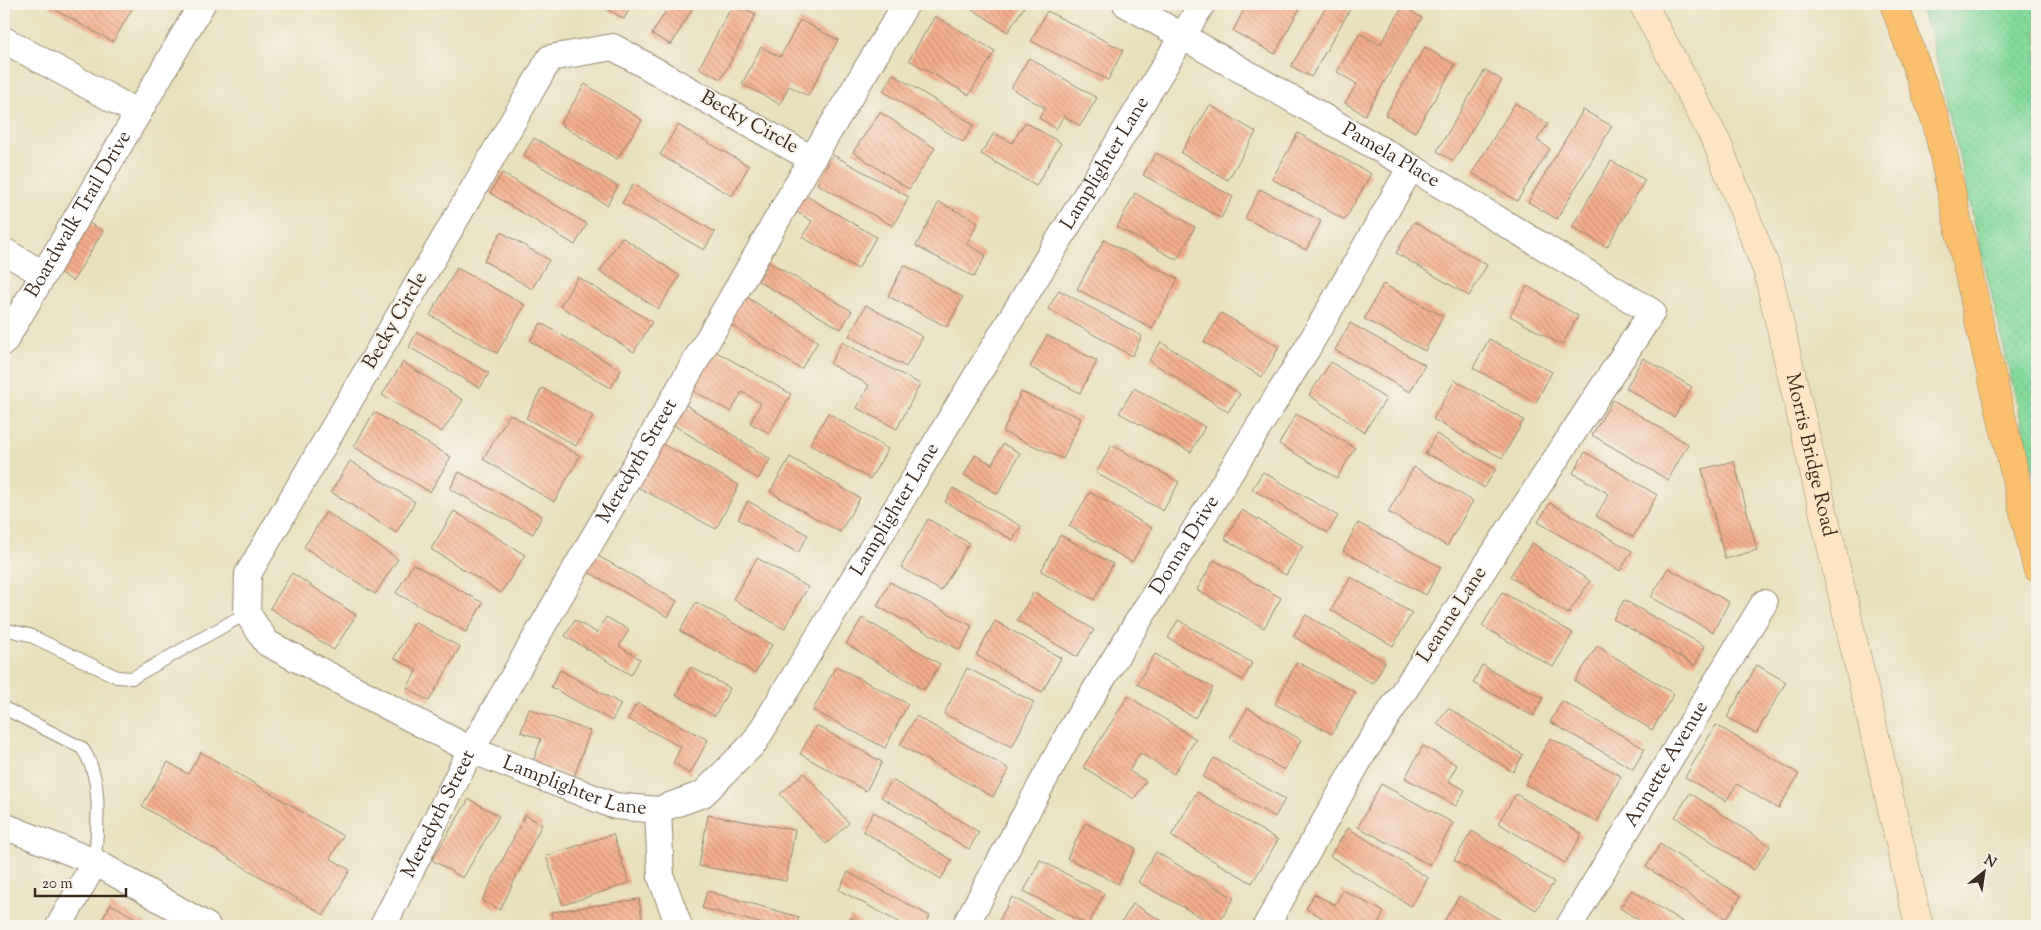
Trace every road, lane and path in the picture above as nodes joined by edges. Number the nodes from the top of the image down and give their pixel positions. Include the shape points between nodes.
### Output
1 (202, 4) edge
2 (906, 4) edge
3 (1126, 4) edge
4 (1202, 4) edge
5 (1643, 4) edge
6 (1894, 4) edge
7 (1182, 35) junction
8 (4, 40) edge
9 (138, 113) junction
10 (812, 159) junction
11 (1411, 167) junction
12 (4, 251) edge
13 (43, 274) junction
14 (1652, 312) joint
15 (4, 342) edge
16 (2037, 568) edge
17 (1764, 604) dead end
18 (247, 613) junction
19 (4, 629) edge
20 (4, 708) edge
21 (471, 750) junction
22 (658, 810) junction
23 (4, 826) edge
24 (95, 862) junction
25 (59, 926) edge
26 (207, 926) edge
27 (383, 926) edge
28 (679, 926) edge
29 (965, 926) edge
30 (1266, 926) edge
31 (1569, 926) edge
32 (1919, 926) edge

1 - 9 street, Boardwalk Trail Drive
2 - 10 street, Meredyth Street
3 - 7 street, Pamela Place
4 - 7 street, Lamplighter Lane
5 - 32 street, Morris Bridge Road via 1718,143 1768,273
6 - 16 highway via 1937,124 1979,322
7 - 11 street, Pamela Place
7 - 22 street, Lamplighter Lane via 754,743 703,794
8 - 9 street, Boardwalk Trail Drive
9 - 13 street, Boardwalk Trail Drive
10 - 18 street, Becky Circle via 613,47 550,58 248,574
10 - 21 street, Meredyth Street
11 - 14 street, Pamela Place
11 - 29 street, Donna Drive via 1308,349 1073,726
12 - 13 street
13 - 15 street, Boardwalk Trail Drive
14 - 30 street, Leanne Lane via 1362,755
17 - 31 street, Annette Avenue
18 - 19 lane via 132,678 117,677 29,635
18 - 21 street via 267,643
20 - 24 lane via 82,748 90,760 98,810
21 - 22 street, Lamplighter Lane via 615,806
21 - 27 street, Meredyth Street
22 - 28 street via 661,877
23 - 24 street
24 - 25 street
24 - 26 street

